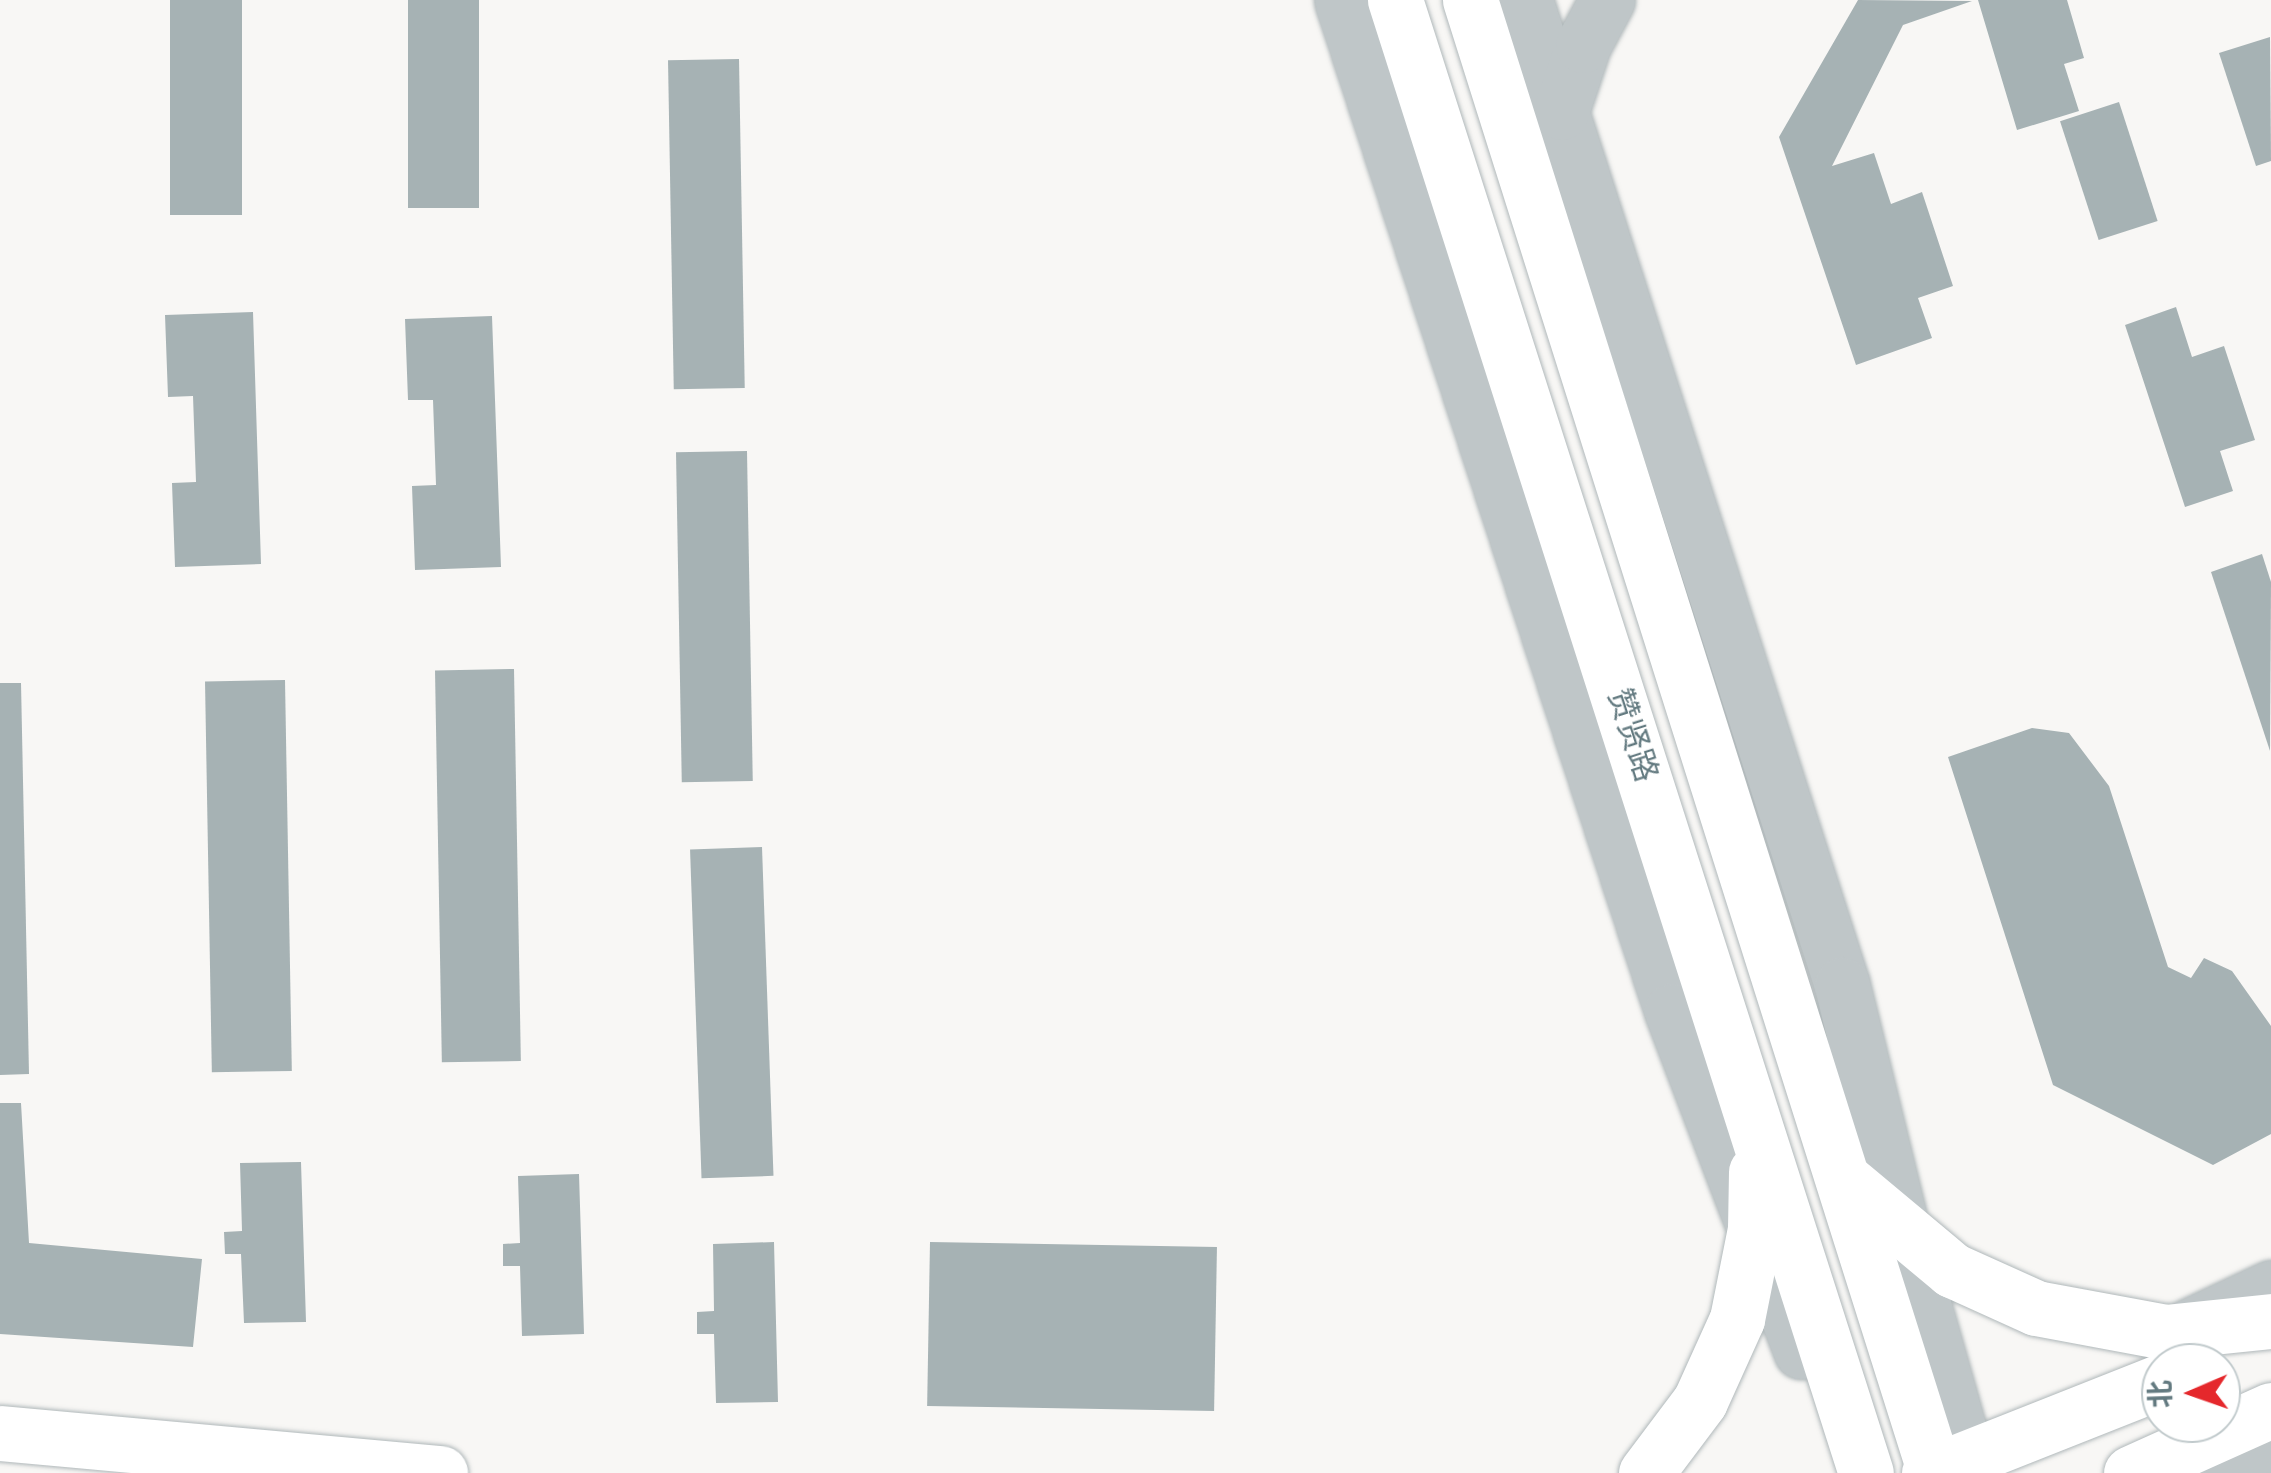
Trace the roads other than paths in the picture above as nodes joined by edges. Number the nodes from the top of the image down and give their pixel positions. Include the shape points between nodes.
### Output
1 (1342, 0) edge
2 (1395, 0) edge
3 (1470, 0) edge
4 (1525, 0) edge
5 (1607, 0) edge
6 (1561, 112) junction
7 (1744, 1090) junction
8 (1847, 1182) junction
9 (1755, 1224) junction
10 (1903, 1234) junction
11 (2271, 1288) edge
12 (2271, 1321) edge
13 (2271, 1333) edge
14 (2150, 1343) edge
15 (2201, 1343) edge
16 (2219, 1343) edge
17 (2236, 1343) edge
18 (2141, 1378) edge
19 (2271, 1412) edge
20 (0, 1433) edge
21 (2271, 1446) edge
22 (1947, 1470) edge
23 (2217, 1470) edge
24 (440, 1473) edge
25 (1646, 1473) edge
26 (1846, 1473) edge
27 (1866, 1473) edge
28 (2131, 1473) edge

1 - 9 street via 1672,1012
2 - 7 main road, 赞贤路
3 - 8 main road
4 - 6 street
5 - 6 street via 1583,45
6 - 10 street via 1842,985
7 - 9 main road
7 - 27 main road, 赞贤路
8 - 10 main road
8 - 22 main road
9 - 25 main road via 1748,1274 1720,1362 1676,1438
9 - 26 street
10 - 14 main road via 1952,1270 2036,1308 2123,1329
10 - 22 street
11 - 15 street
12 - 16 main road
13 - 17 main road
18 - 22 main road
19 - 23 main road
19 - 28 main road
20 - 24 main road
21 - 23 street

